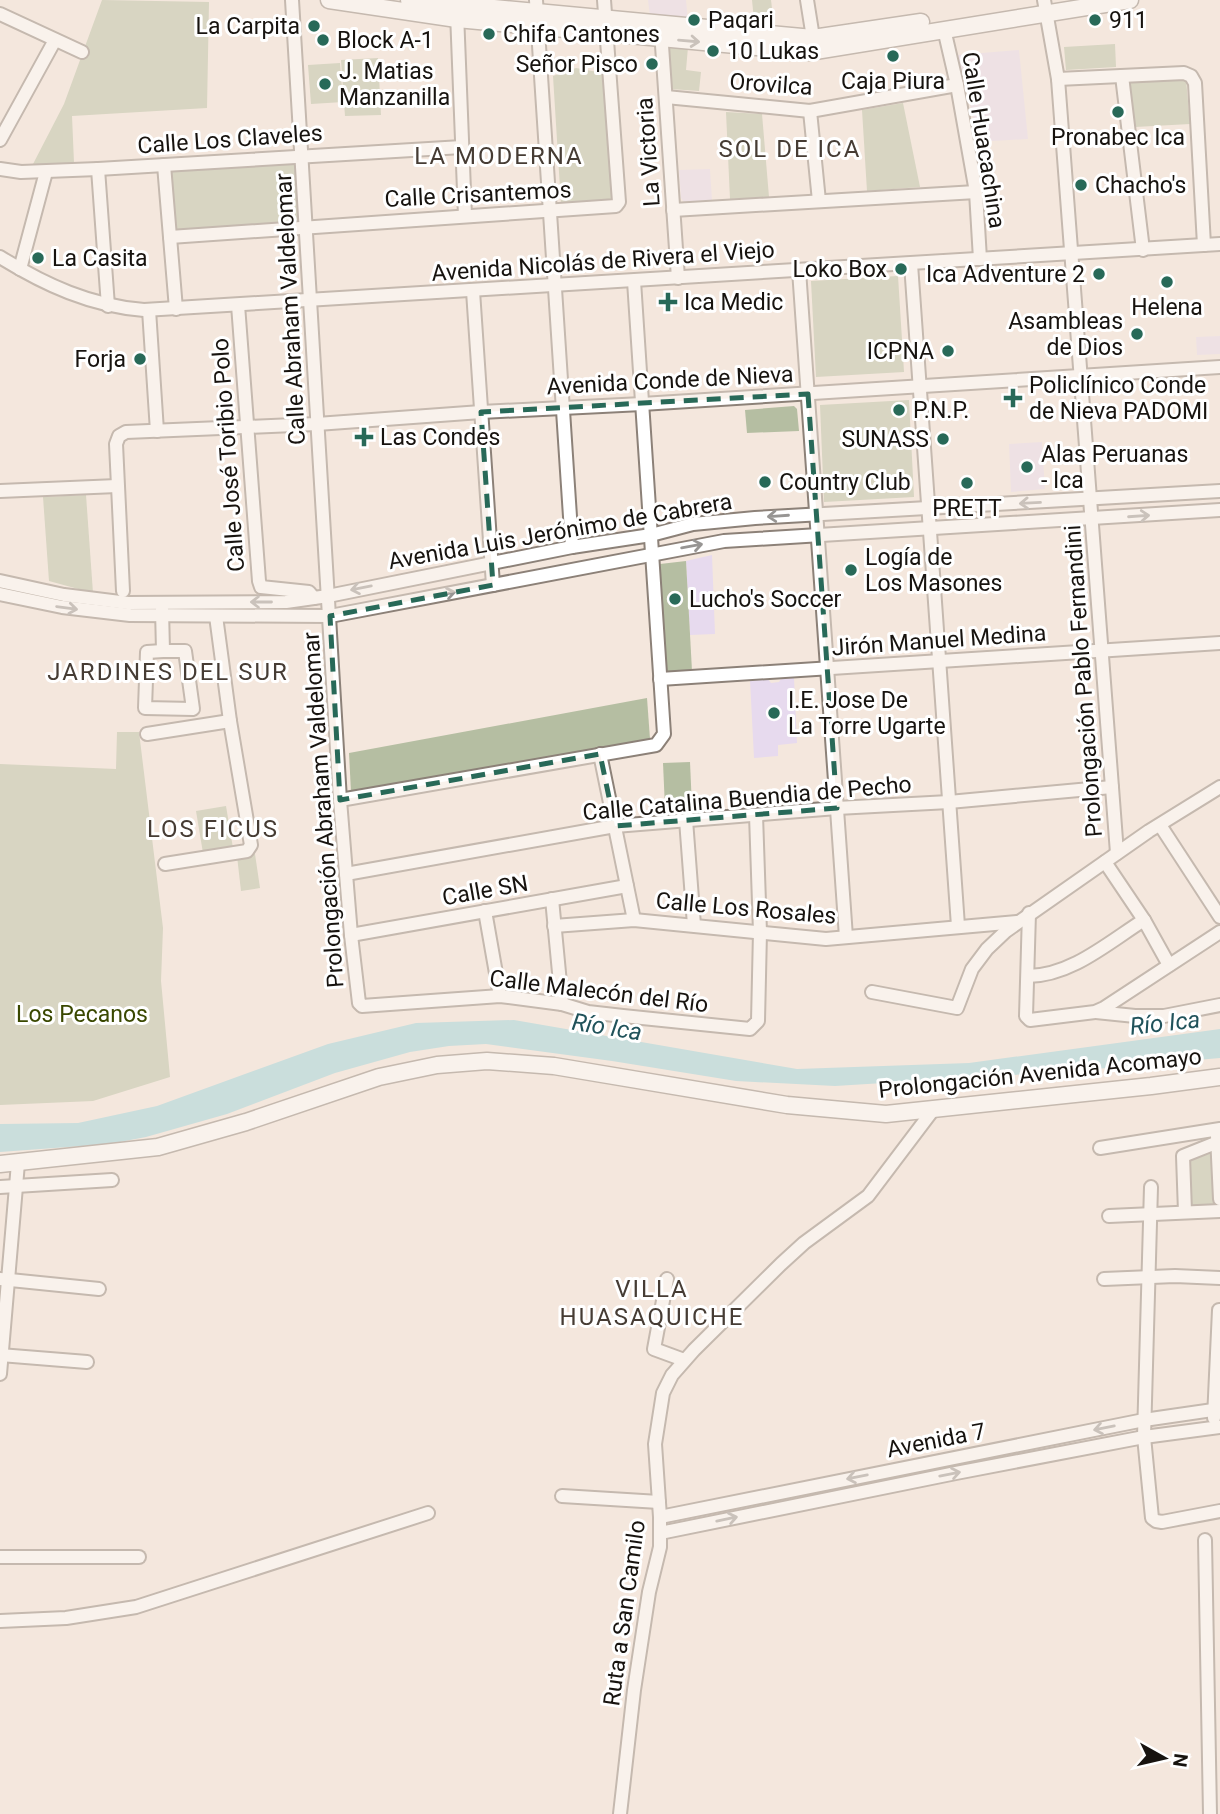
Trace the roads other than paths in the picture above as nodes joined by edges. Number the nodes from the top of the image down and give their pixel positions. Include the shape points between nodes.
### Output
1 (292, 0) edge
2 (329, 0) edge
3 (410, 0) edge
4 (604, 0) edge
5 (807, 0) edge
6 (1130, 0) edge
7 (370, 3) edge
8 (1048, 4) edge
9 (457, 12) junction
10 (537, 13) edge
11 (0, 14) edge
12 (607, 27) junction
13 (944, 29) junction
14 (661, 31) junction
15 (55, 40) junction
16 (814, 44) junction
17 (82, 51) dead end
18 (1122, 76) junction
19 (1058, 79) junction
20 (957, 85) junction
21 (666, 97) junction
22 (810, 111) junction
23 (0, 140) edge
24 (463, 147) junction
25 (303, 155) junction
26 (164, 165) junction
27 (0, 169) edge
28 (98, 169) junction
29 (46, 172) junction
30 (976, 192) junction
31 (819, 201) junction
32 (673, 210) junction
33 (550, 212) junction
34 (465, 216) junction
35 (306, 226) junction
36 (170, 237) junction
37 (1220, 244) edge
38 (1204, 245) junction
39 (1143, 250) junction
40 (1073, 255) junction
41 (0, 257) edge
42 (980, 259) junction
43 (911, 264) junction
44 (20, 269) junction
45 (799, 270) junction
46 (678, 278) junction
47 (634, 281) junction
48 (555, 284) junction
49 (473, 291) junction
50 (309, 299) junction
51 (238, 305) junction
52 (108, 306) junction
53 (176, 309) junction
54 (149, 310) junction
55 (1220, 367) edge
56 (1082, 377) junction
57 (920, 387) junction
58 (808, 394) junction
59 (642, 404) junction
60 (563, 408) junction
61 (481, 412) junction
62 (317, 424) junction
63 (247, 427) junction
64 (157, 430) junction
65 (117, 486) junction
66 (0, 491) edge
67 (1220, 491) edge
68 (1091, 499) junction
69 (928, 508) junction
70 (1220, 510) edge
71 (817, 514) junction
72 (1092, 519) junction
73 (930, 529) junction
74 (651, 535) junction
75 (818, 536) junction
76 (572, 547) junction
77 (652, 554) junction
78 (492, 563) junction
79 (0, 581) edge
80 (493, 584) junction
81 (123, 591) dead end
82 (0, 594) edge
83 (328, 596) junction
84 (314, 598) junction
85 (162, 609) junction
86 (216, 616) junction
87 (330, 616) junction
88 (1220, 642) edge
89 (1102, 649) junction
90 (163, 651) junction
91 (939, 662) junction
92 (827, 668) junction
93 (660, 679) junction
94 (229, 721) junction
95 (148, 734) dead end
96 (600, 754) junction
97 (1112, 787) junction
98 (1219, 790) edge
99 (340, 800) junction
100 (949, 802) junction
101 (837, 808) junction
102 (756, 815) junction
103 (686, 820) junction
104 (1160, 825) junction
105 (615, 826) junction
106 (1117, 853) junction
107 (1105, 862) junction
108 (165, 864) dead end
109 (346, 874) junction
110 (627, 886) junction
111 (552, 899) junction
112 (485, 911) junction
113 (1029, 913) junction
114 (1220, 917) edge
115 (634, 920) junction
116 (1143, 920) junction
117 (1017, 922) junction
118 (694, 925) junction
119 (554, 926) junction
120 (958, 926) junction
121 (760, 932) junction
122 (1220, 932) edge
123 (351, 935) junction
124 (846, 937) junction
125 (1169, 965) junction
126 (1028, 976) junction
127 (872, 992) dead end
128 (500, 996) junction
129 (359, 1000) joint
130 (562, 1004) junction
131 (1220, 1005) edge
132 (1095, 1012) junction
133 (1220, 1077) edge
134 (933, 1110) junction
135 (1218, 1133) edge
136 (1100, 1148) dead end
137 (18, 1163) junction
138 (0, 1164) edge
139 (112, 1181) dead end
140 (0, 1186) edge
141 (16, 1187) junction
142 (1151, 1187) dead end
143 (1220, 1199) edge
144 (1220, 1211) edge
145 (1185, 1212) junction
146 (1151, 1214) junction
147 (1110, 1216) dead end
148 (1150, 1277) junction
149 (1220, 1278) edge
150 (4, 1279) edge
151 (667, 1279) dead end
152 (1104, 1279) dead end
153 (99, 1289) dead end
154 (1219, 1310) edge
155 (1, 1360) edge
156 (684, 1360) junction
157 (87, 1362) dead end
158 (0, 1374) edge
159 (1217, 1410) edge
160 (1144, 1420) junction
161 (1217, 1427) edge
162 (1143, 1437) junction
163 (562, 1496) dead end
164 (659, 1502) junction
165 (1220, 1511) edge
166 (428, 1513) dead end
167 (660, 1517) junction
168 (660, 1533) junction
169 (1205, 1540) dead end
170 (0, 1557) edge
171 (139, 1557) dead end
172 (0, 1621) edge
173 (1214, 1704) edge
174 (1214, 1759) edge
175 (620, 1814) edge
176 (1210, 1814) edge

1 - 25 street, Calle Abraham Valdelomar
2 - 7 main road
3 - 9 main road
4 - 12 street
5 - 16 street
6 - 8 main road
7 - 9 main road
8 - 13 main road
8 - 16 main road
8 - 19 street, Prolongación Pablo Fernandini
9 - 10 main road
9 - 24 street
10 - 12 main road
10 - 33 street
11 - 15 street
12 - 14 main road
12 - 33 street, Calle Crisantemos via 619,202 616,206
13 - 16 main road
13 - 20 street, Calle Huacachina
14 - 16 main road
14 - 21 street, La Victoria
15 - 17 street
15 - 23 street
18 - 19 street
18 - 38 street via 1184,73 1193,79
18 - 39 street
19 - 40 street, Prolongación Pablo Fernandini
20 - 22 street, Orovilca
20 - 30 street, Calle Huacachina
21 - 22 street, Orovilca
21 - 32 street, La Victoria
22 - 31 street
24 - 25 street, Calle Los Claveles
24 - 34 street
25 - 26 street, Calle Los Claveles
25 - 35 street, Calle Abraham Valdelomar
26 - 28 street, Calle Los Claveles
26 - 36 street
27 - 29 street, Calle Los Claveles
28 - 29 street, Calle Los Claveles
28 - 52 street
29 - 44 street
30 - 31 street
30 - 42 street, Calle Huacachina
31 - 32 street
32 - 46 street, La Victoria
33 - 34 street, Calle Crisantemos
33 - 48 street
34 - 35 street, Calle Crisantemos
35 - 36 street, Calle Crisantemos
35 - 50 street, Calle Abraham Valdelomar
36 - 53 street
37 - 38 street, Avenida Nicolás de Rivera el Viejo
38 - 39 street, Avenida Nicolás de Rivera el Viejo
39 - 40 street, Avenida Nicolás de Rivera el Viejo
40 - 42 street, Avenida Nicolás de Rivera el Viejo
40 - 56 street, Prolongación Pablo Fernandini
41 - 44 street, Avenida Nicolás de Rivera el Viejo
42 - 43 street, Avenida Nicolás de Rivera el Viejo
43 - 45 street, Avenida Nicolás de Rivera el Viejo
43 - 57 street
44 - 52 street, Avenida Nicolás de Rivera el Viejo via 53,287
45 - 46 street, Avenida Nicolás de Rivera el Viejo
45 - 58 street
46 - 47 street, Avenida Nicolás de Rivera el Viejo
47 - 48 street, Avenida Nicolás de Rivera el Viejo
47 - 59 street
48 - 49 street, Avenida Nicolás de Rivera el Viejo
48 - 60 street
49 - 50 street, Avenida Nicolás de Rivera el Viejo
49 - 61 street
50 - 51 street, Avenida Nicolás de Rivera el Viejo
50 - 62 street, Calle Abraham Valdelomar
51 - 53 street, Avenida Nicolás de Rivera el Viejo
51 - 63 street, Calle José Toribio Polo
52 - 54 street, Avenida Nicolás de Rivera el Viejo
53 - 54 street, Avenida Nicolás de Rivera el Viejo
54 - 64 street
55 - 56 street, Avenida Conde de Nieva
56 - 57 street, Avenida Conde de Nieva
56 - 68 street, Prolongación Pablo Fernandini
57 - 58 street, Avenida Conde de Nieva
57 - 69 street
58 - 59 street, Avenida Conde de Nieva
58 - 71 street
59 - 60 street, Avenida Conde de Nieva
59 - 74 street
60 - 61 street, Avenida Conde de Nieva
60 - 76 street
61 - 62 street, Avenida Conde de Nieva
61 - 78 street
62 - 63 street, Avenida Conde de Nieva
62 - 83 street, Calle Abraham Valdelomar
63 - 64 street, Avenida Conde de Nieva
63 - 84 street, Calle José Toribio Polo via 261,587 309,592
64 - 65 street, Avenida Conde de Nieva via 122,434 116,444
65 - 66 street
65 - 81 street
67 - 68 street, Avenida Luis Jerónimo de Cabrera
68 -> 69 street, Avenida Luis Jerónimo de Cabrera
68 - 72 street, Prolongación Pablo Fernandini
69 - 71 street, Avenida Luis Jerónimo de Cabrera
69 - 73 street
72 -> 70 street, Avenida Luis Jerónimo de Cabrera
71 -> 74 street, Avenida Luis Jerónimo de Cabrera via 693,524
71 - 75 street
72 - 73 street, Avenida Luis Jerónimo de Cabrera
72 - 89 street, Prolongación Pablo Fernandini
73 - 75 street, Avenida Luis Jerónimo de Cabrera
73 - 91 street
74 - 76 street, Avenida Luis Jerónimo de Cabrera
74 - 77 street
77 -> 75 street, Avenida Luis Jerónimo de Cabrera via 724,541
75 - 92 street
76 - 78 street, Avenida Luis Jerónimo de Cabrera
77 - 80 street, Avenida Luis Jerónimo de Cabrera
77 - 93 street
78 - 80 street
78 -> 83 street, Avenida Luis Jerónimo de Cabrera
79 - 85 street
87 -> 80 street, Avenida Luis Jerónimo de Cabrera
82 -> 85 street via 130,615
83 - 84 street, Avenida Luis Jerónimo de Cabrera
83 - 87 street, Calle Abraham Valdelomar
84 -> 85 street, Avenida Luis Jerónimo de Cabrera
85 - 86 street, Avenida Luis Jerónimo de Cabrera
85 - 90 street
86 - 87 street, Avenida Luis Jerónimo de Cabrera
86 - 94 street
87 - 99 street, Prolongación Abraham Valdelomar
88 - 89 street, Jirón Manuel Medina
89 - 91 street, Jirón Manuel Medina
89 - 97 street, Prolongación Pablo Fernandini
90 - 90 street via 185,651 193,709 145,709 147,652
91 - 92 street, Jirón Manuel Medina
91 - 100 street
92 - 93 street, Jirón Manuel Medina
92 - 101 street
93 - 96 street via 664,734 656,745
94 - 95 street
94 - 108 street via 251,845 247,851
96 - 99 street
96 - 105 street
97 - 100 street, Calle Catalina Buendia de Pecho
97 - 106 street, Prolongación Pablo Fernandini
98 - 104 street
99 - 109 street, Prolongación Abraham Valdelomar
100 - 101 street, Calle Catalina Buendia de Pecho
100 - 120 street
101 - 102 street, Calle Catalina Buendia de Pecho
101 - 124 street
102 - 103 street, Calle Catalina Buendia de Pecho
102 - 121 street
103 - 105 street, Calle Catalina Buendia de Pecho
103 - 118 street
104 - 106 street
104 - 114 street
105 - 109 street, Calle Catalina Buendia de Pecho
105 - 110 street
106 - 107 street
107 - 113 street
107 - 116 street
109 - 123 street, Prolongación Abraham Valdelomar
110 - 111 street, Calle SN
110 - 115 street
111 - 112 street, Calle SN
111 - 119 street
112 - 123 street, Calle SN
112 - 128 street
113 - 117 street
113 - 126 street
115 - 118 street, Calle Los Rosales
115 - 119 street, Calle Los Rosales
116 - 125 street
116 - 126 street via 1073,964
117 - 120 street, Calle Los Rosales
117 - 127 street via 986,949 972,969 959,1006
118 - 121 street, Calle Los Rosales
119 - 130 street
120 - 124 street, Calle Los Rosales
121 - 124 street, Calle Los Rosales
121 - 130 street, Calle Malecón del Río via 758,1021 753,1028 588,1012
122 - 125 street
123 - 129 street, Prolongación Abraham Valdelomar
125 - 132 street
126 - 132 street via 1028,1019
128 - 129 street, Calle Malecón del Río via 362,1006
128 - 130 street, Calle Malecón del Río
131 - 132 street via 1164,1016
133 - 134 main road, Prolongación Avenida Acomayo
134 - 137 main road, Prolongación Avenida Acomayo via 886,1114 830,1111 554,1066 487,1061 379,1077 158,1147
134 - 156 street, Ruta a San Camilo via 868,1196 796,1250
135 - 136 street
135 - 143 street
135 - 145 street via 1183,1156
137 - 138 main road, Prolongación Avenida Acomayo
137 - 141 street
139 - 141 street
140 - 141 street
141 - 150 street
142 - 146 street
144 - 145 street
145 - 146 street
146 - 147 street
146 - 148 street
148 - 149 street
148 - 152 street
148 - 160 street
150 - 153 street
150 - 155 street
151 - 156 street via 654,1349
154 - 159 street
155 - 157 street
155 - 158 street
156 - 164 street, Ruta a San Camilo via 660,1404 655,1456
159 - 160 street, Avenida 7
159 - 161 street
160 - 162 street
160 -> 167 street, Avenida 7
161 - 162 street
162 - 165 street via 1152,1518 1162,1522
168 -> 162 street
163 - 164 street
164 - 167 street, Ruta a San Camilo
166 - 172 street via 136,1607 66,1618
167 - 168 street, Ruta a San Camilo
168 - 175 street, Ruta a San Camilo via 634,1690
169 - 173 street
170 - 171 street
173 - 174 street
174 - 176 street

